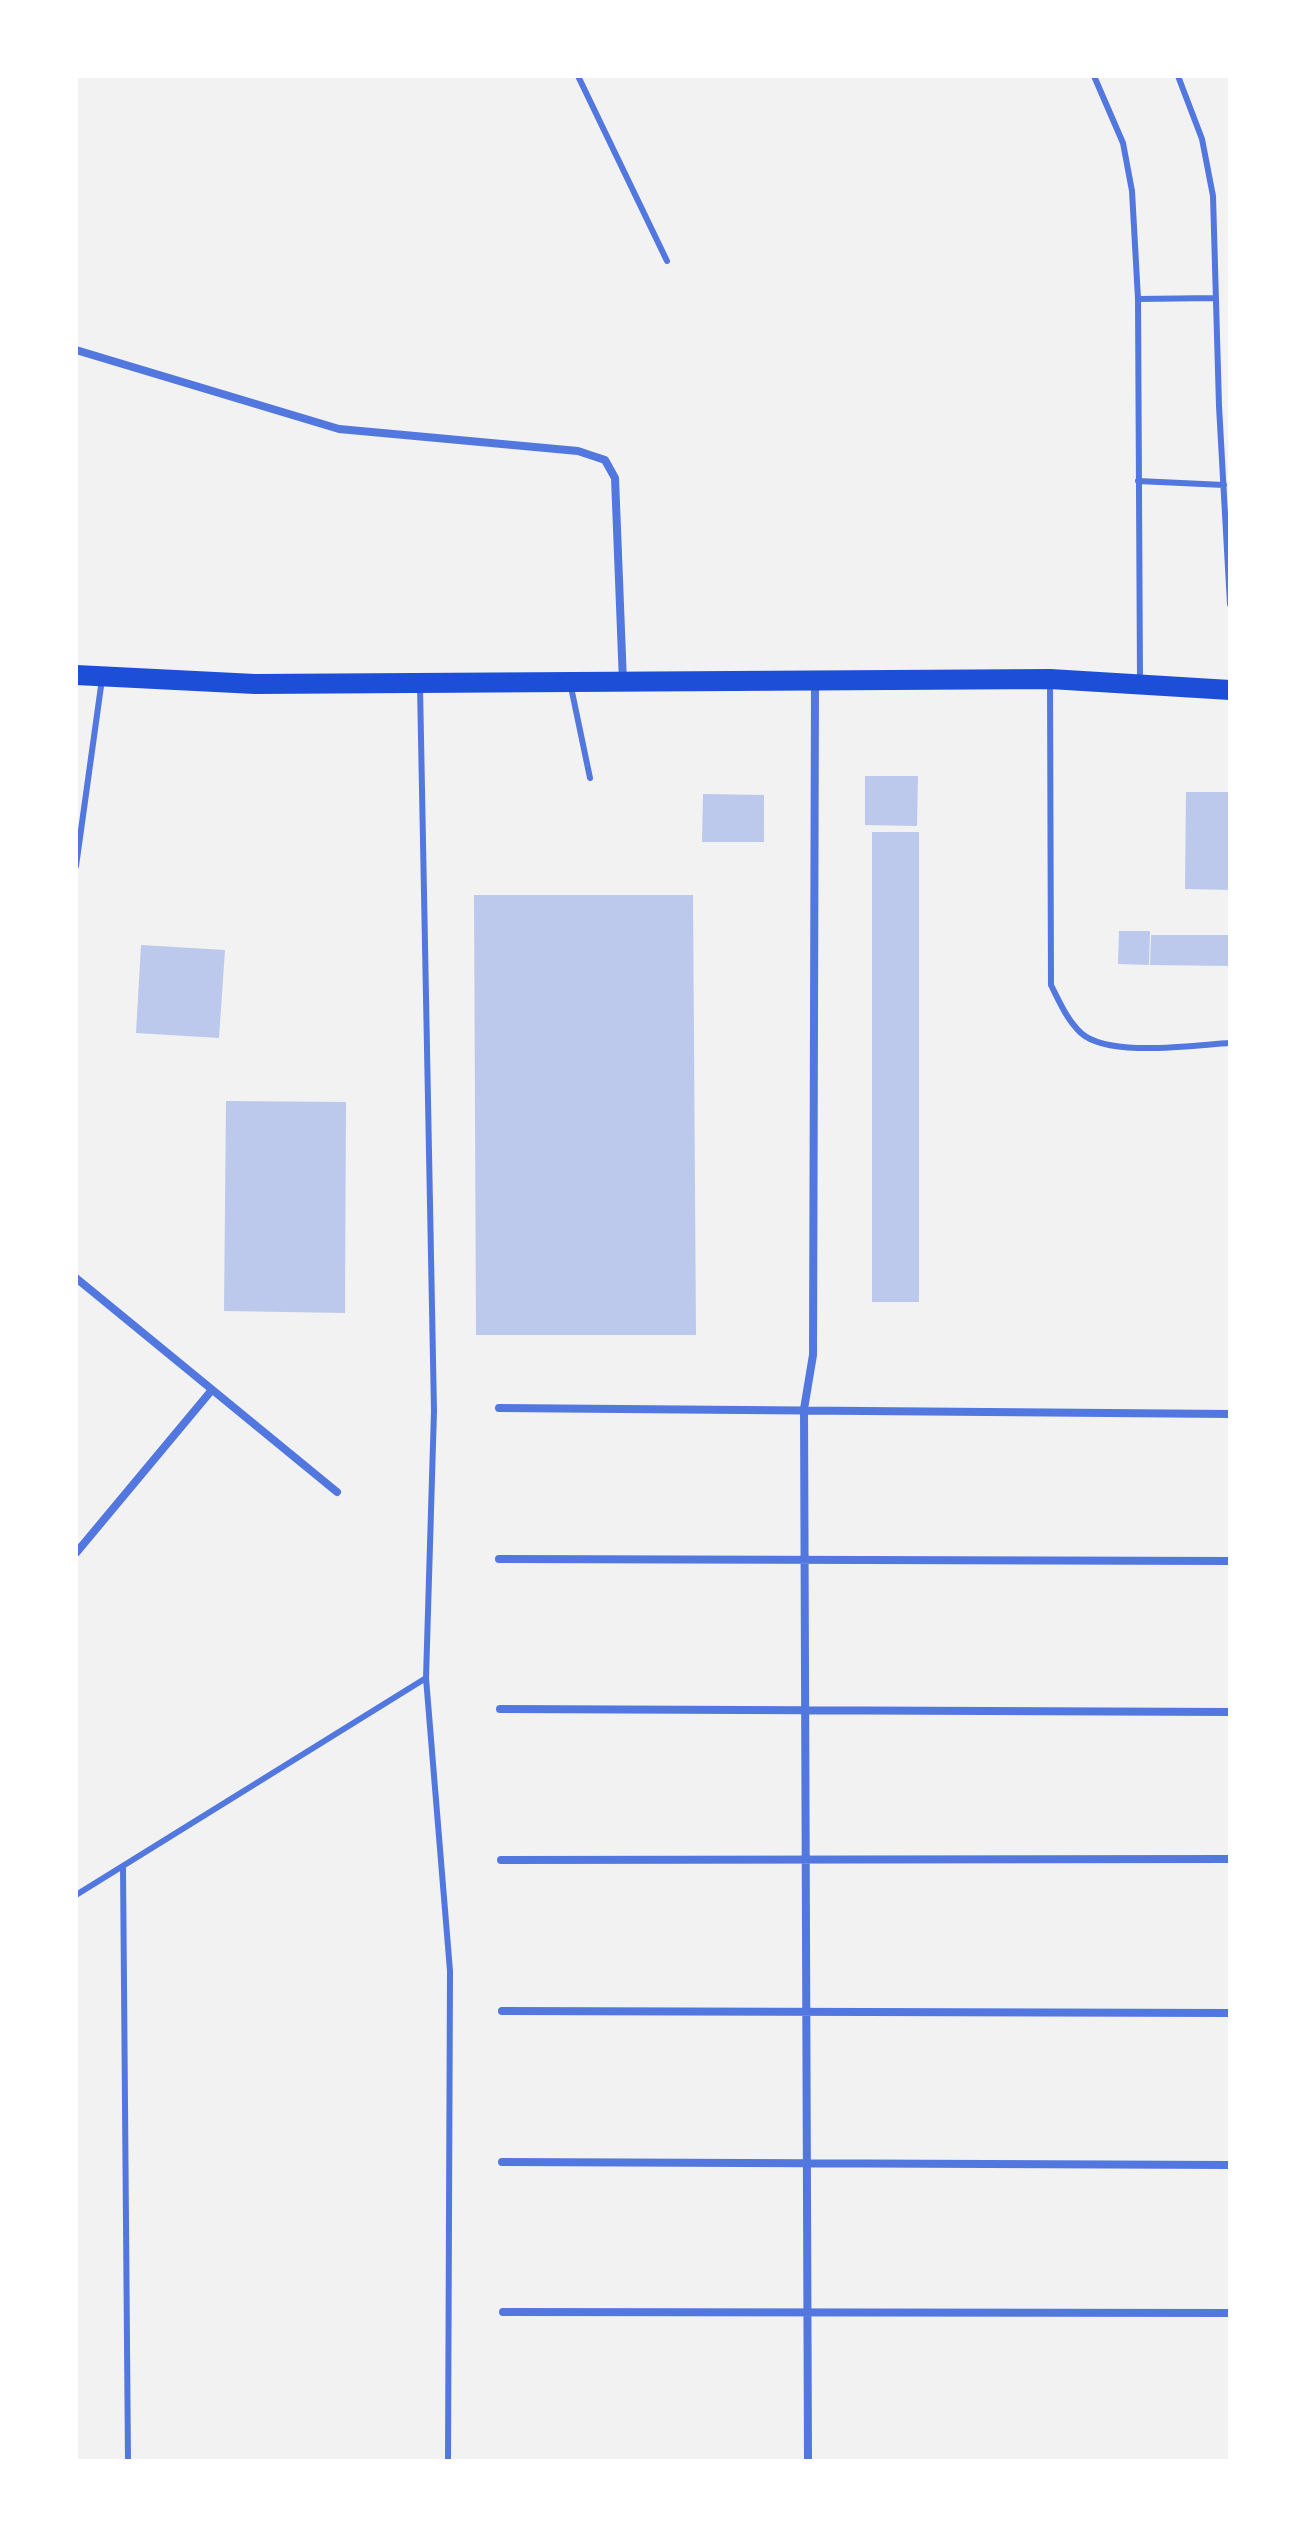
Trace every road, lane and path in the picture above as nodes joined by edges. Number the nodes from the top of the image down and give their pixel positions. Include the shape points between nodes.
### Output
1 (578, 76) edge
2 (1094, 76) edge
3 (1178, 76) edge
4 (667, 261) dead end
5 (1216, 298) junction
6 (1138, 299) junction
7 (76, 350) edge
8 (1138, 481) junction
9 (1224, 485) junction
10 (1230, 604) edge
11 (76, 675) edge
12 (102, 678) junction
13 (815, 679) junction
14 (1050, 679) junction
15 (420, 682) junction
16 (571, 684) junction
17 (623, 684) junction
18 (1140, 684) junction
19 (1230, 690) edge
20 (590, 778) dead end
21 (76, 866) edge
22 (1230, 1043) edge
23 (76, 1278) edge
24 (211, 1391) junction
25 (499, 1408) dead end
26 (804, 1409) junction
27 (1230, 1414) edge
28 (337, 1492) dead end
29 (76, 1553) edge
30 (499, 1559) dead end
31 (804, 1561) junction
32 (1230, 1561) edge
33 (426, 1678) junction
34 (500, 1709) dead end
35 (806, 1712) junction
36 (1230, 1712) edge
37 (1230, 1859) edge
38 (501, 1860) dead end
39 (806, 1862) junction
40 (123, 1866) junction
41 (76, 1895) edge
42 (502, 2011) dead end
43 (1230, 2013) edge
44 (806, 2014) junction
45 (502, 2162) dead end
46 (807, 2164) junction
47 (1230, 2165) edge
48 (503, 2312) dead end
49 (1230, 2313) edge
50 (808, 2315) junction
51 (128, 2461) edge
52 (448, 2461) edge
53 (808, 2461) edge

1 - 4 lane
2 - 6 lane via 1123,143 1132,191
3 - 5 lane via 1202,139 1213,196
5 - 6 lane
5 - 9 lane
6 - 8 lane
7 - 17 street via 339,429 578,451 605,460 615,478
8 - 9 lane
8 - 18 lane
9 - 10 lane
11 - 12 main road
12 - 15 main road via 255,684
12 - 21 lane
13 - 14 main road
13 - 17 main road
13 - 26 street via 813,1355
14 - 18 main road
14 - 22 lane via 1051,985 1081,1033 1095,1041 1154,1047
15 - 16 main road
15 - 33 lane via 434,1411
16 - 17 main road
16 - 20 lane
18 - 19 main road
23 - 24 street
24 - 28 street
24 - 29 street
25 - 26 street
26 - 27 street
26 - 31 street
30 - 31 street
31 - 32 street
31 - 35 street
33 - 40 lane
33 - 52 lane via 450,1971
34 - 35 street
35 - 36 street
35 - 39 street
37 - 39 street
38 - 39 street
39 - 44 street
40 - 41 lane
40 - 51 lane
42 - 44 street
43 - 44 street
44 - 46 street
45 - 46 street
46 - 47 street
46 - 50 street
48 - 50 street
49 - 50 street
50 - 53 street

